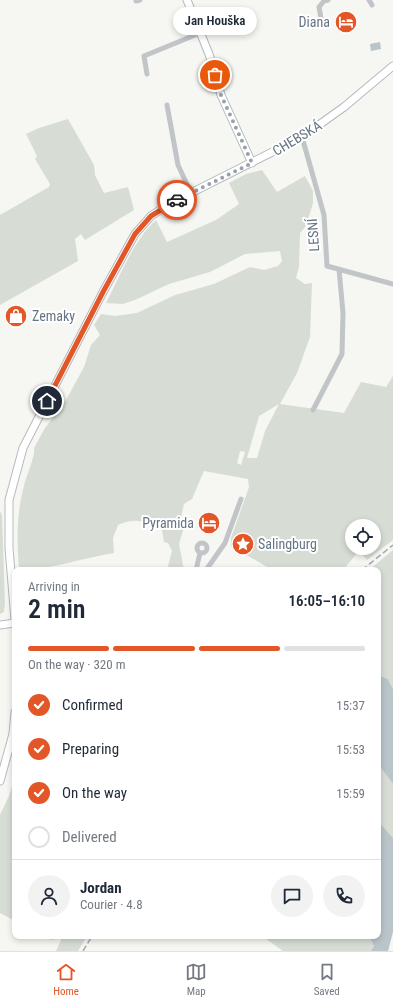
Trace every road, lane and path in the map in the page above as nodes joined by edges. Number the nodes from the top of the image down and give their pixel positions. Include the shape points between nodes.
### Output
1 (187, 0) edge
2 (328, 0) edge
3 (369, 0) edge
4 (372, 5) dead end
5 (321, 18) dead end
6 (200, 33) junction
7 (393, 66) edge
8 (147, 74) dead end
9 (166, 105) dead end
10 (302, 137) junction
11 (252, 163) junction
12 (191, 193) junction
13 (339, 269) junction
14 (393, 284) edge
15 (314, 410) dead end
16 (241, 499) dead end
17 (200, 553) dead end
18 (197, 567) edge
19 (208, 567) edge
20 (12, 585) edge
21 (12, 623) edge
22 (0, 625) edge
23 (12, 738) edge
24 (0, 781) edge

1 - 6 street
2 - 5 street via 319,7
3 - 4 street
6 - 8 street via 144,56
6 - 11 street via 221,95
7 - 10 street, CHEBSKÁ via 344,107
9 - 12 street via 178,165
10 - 11 street, CHEBSKÁ
10 - 13 street, LESNÍ via 324,215 327,266
11 - 12 street, CHEBSKÁ
12 - 20 street, CHEBSKÁ via 151,216 135,234 23,448 9,500
13 - 14 street, LESNÍ
13 - 15 street via 343,313 342,354
16 - 19 street via 225,543
17 - 18 street
21 - 22 street
23 - 24 street

